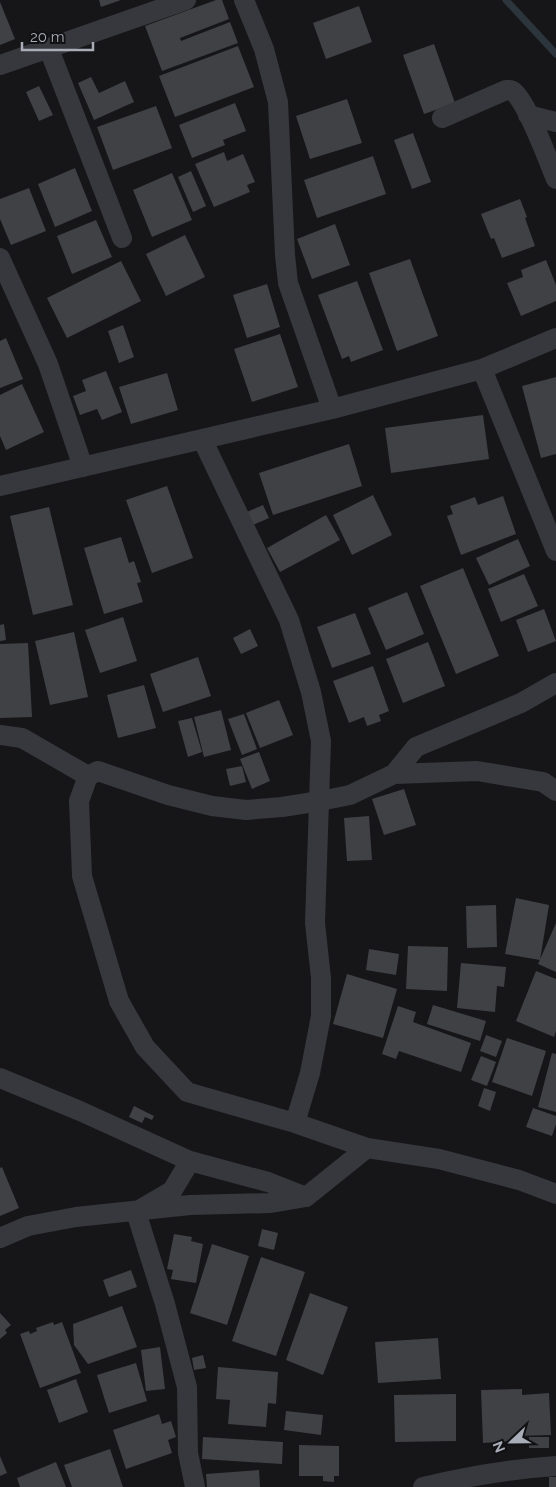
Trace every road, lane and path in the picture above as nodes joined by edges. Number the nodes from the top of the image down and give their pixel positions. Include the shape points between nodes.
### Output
1 (186, 0) edge
2 (244, 0) edge
3 (49, 49) junction
4 (0, 65) edge
5 (528, 115) junction
6 (442, 118) dead end
7 (556, 122) edge
8 (554, 165) edge
9 (122, 238) dead end
10 (0, 258) edge
11 (556, 338) edge
12 (482, 369) junction
13 (332, 409) junction
14 (203, 440) junction
15 (83, 467) junction
16 (0, 486) edge
17 (556, 551) edge
18 (556, 683) edge
19 (0, 735) edge
20 (394, 774) junction
21 (88, 776) junction
22 (556, 791) edge
23 (320, 801) junction
24 (0, 1078) edge
25 (295, 1123) junction
26 (367, 1148) junction
27 (190, 1160) junction
28 (556, 1194) edge
29 (306, 1197) junction
30 (136, 1212) junction
31 (0, 1238) edge
32 (556, 1466) edge
33 (195, 1487) edge
34 (423, 1487) edge

1 - 3 street
2 - 13 street via 264,49 278,102 288,283
3 - 4 street
3 - 9 street
5 - 6 street via 515,93 506,90
5 - 7 street
5 - 8 street
10 - 15 street via 48,364
11 - 12 street
12 - 13 street
12 - 17 street
13 - 14 street
14 - 15 street
14 - 23 street via 289,620 311,692 321,741
15 - 16 street
18 - 20 street via 521,703 416,747
19 - 21 street via 22,738
20 - 22 street via 477,771 542,782
20 - 23 street via 350,794
21 - 23 street via 98,771 168,795 246,810
21 - 25 street via 79,800 82,876 119,1001 145,1047 187,1092
23 - 25 street via 315,923 321,978 320,1016 310,1073
24 - 27 street
25 - 26 street
26 - 28 street via 439,1159 519,1180
26 - 29 street
27 - 29 street via 268,1182
27 - 30 street via 172,1191
29 - 30 street via 271,1203 190,1205
30 - 31 street via 38,1224
30 - 33 street via 187,1387 188,1453
32 - 34 street via 508,1470

